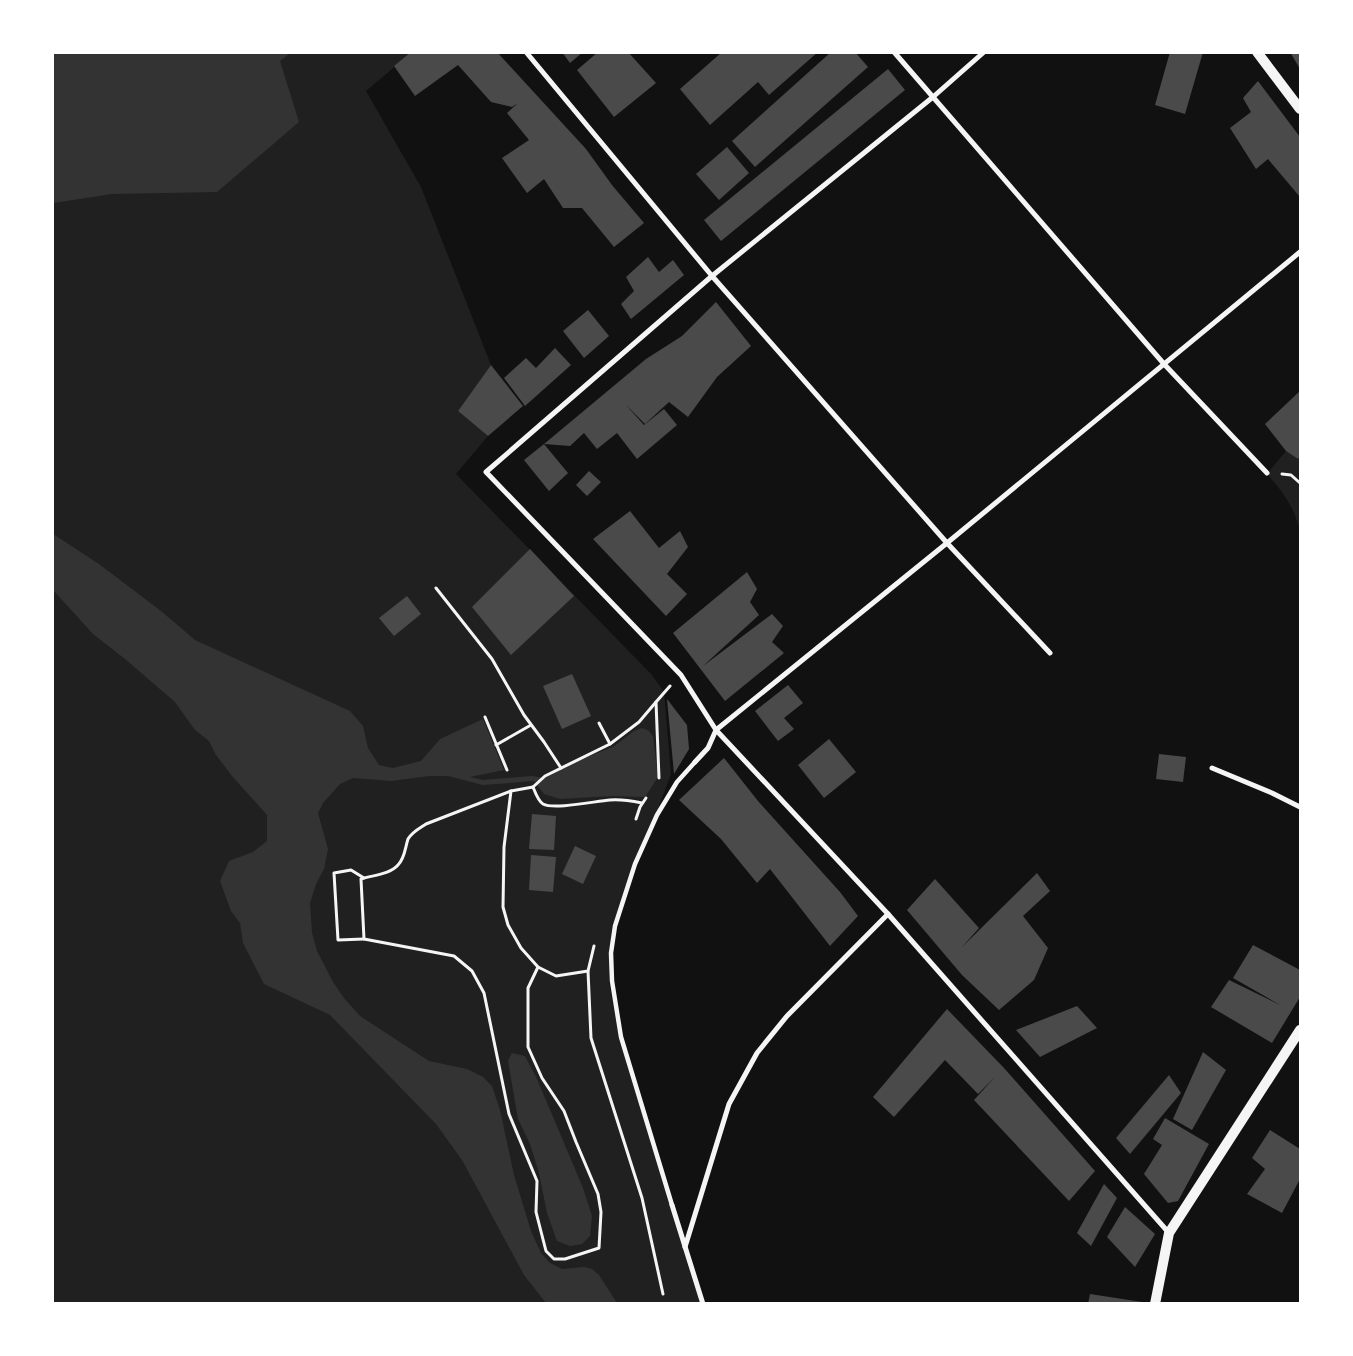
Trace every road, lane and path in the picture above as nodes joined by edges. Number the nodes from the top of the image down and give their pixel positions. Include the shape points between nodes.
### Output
1 (526, 52) edge
2 (894, 52) edge
3 (984, 52) edge
4 (1257, 52) edge
5 (933, 97) junction
6 (1300, 109) edge
7 (1300, 252) edge
8 (712, 276) junction
9 (1164, 364) junction
10 (1267, 474) joint
11 (1300, 483) edge
12 (946, 543) junction
13 (436, 588) dead end
14 (1050, 653) dead end
15 (681, 675) junction
16 (656, 702) junction
17 (485, 717) dead end
18 (600, 724) dead end
19 (532, 725) junction
20 (716, 730) junction
21 (610, 744) junction
22 (496, 745) junction
23 (696, 762) joint
24 (561, 768) junction
25 (1212, 768) dead end
26 (507, 770) dead end
27 (656, 784) dead end
28 (534, 785) junction
29 (511, 791) junction
30 (652, 791) dead end
31 (642, 804) junction
32 (1300, 807) edge
33 (634, 824) dead end
34 (364, 878) junction
35 (888, 914) junction
36 (596, 937) dead end
37 (364, 939) junction
38 (538, 967) junction
39 (588, 971) junction
40 (1300, 1030) edge
41 (672, 1205) joint
42 (1169, 1233) junction
43 (685, 1247) junction
44 (662, 1294) dead end
45 (704, 1304) edge
46 (1155, 1304) edge

1 - 8 street
2 - 5 street
3 - 5 street
4 - 6 main road
5 - 8 street
5 - 9 street
7 - 9 street
8 - 12 street
8 - 15 street via 486,472
9 - 10 street
9 - 12 street
10 - 11 path via 1291,475
12 - 14 street
12 - 20 street
13 - 19 path via 492,659
15 - 16 path
15 - 20 street
16 - 21 path via 639,722
16 - 27 path via 660,777
17 - 22 path
18 - 21 path
19 - 22 path
19 - 24 path
20 - 23 street via 708,748
20 - 35 street
21 - 24 path
22 - 26 path
23 - 41 street via 677,782 657,815 635,864 615,926 611,953 621,1037
24 - 28 path
25 - 32 street
28 - 29 path
28 - 31 path via 543,804 613,799
29 - 34 path via 426,824 408,839 406,852 398,866 381,875
29 - 38 path via 504,847 503,907 508,925 521,948
30 - 31 path
31 - 33 path
34 - 37 path via 361,879
34 - 37 path via 351,870 334,873 338,940
35 - 42 street
35 - 43 street via 787,1016 756,1053 729,1104
36 - 39 path
37 - 38 path via 454,956 472,971 484,993 508,1114 537,1181 536,1212 546,1252 554,1259 565,1259 599,1248 601,1212 598,1194 564,1110 542,1078 528,1047 528,988
38 - 39 path via 556,976
39 - 44 path via 591,1038 642,1198
40 - 42 main road
41 - 43 street
42 - 46 main road
43 - 45 street

